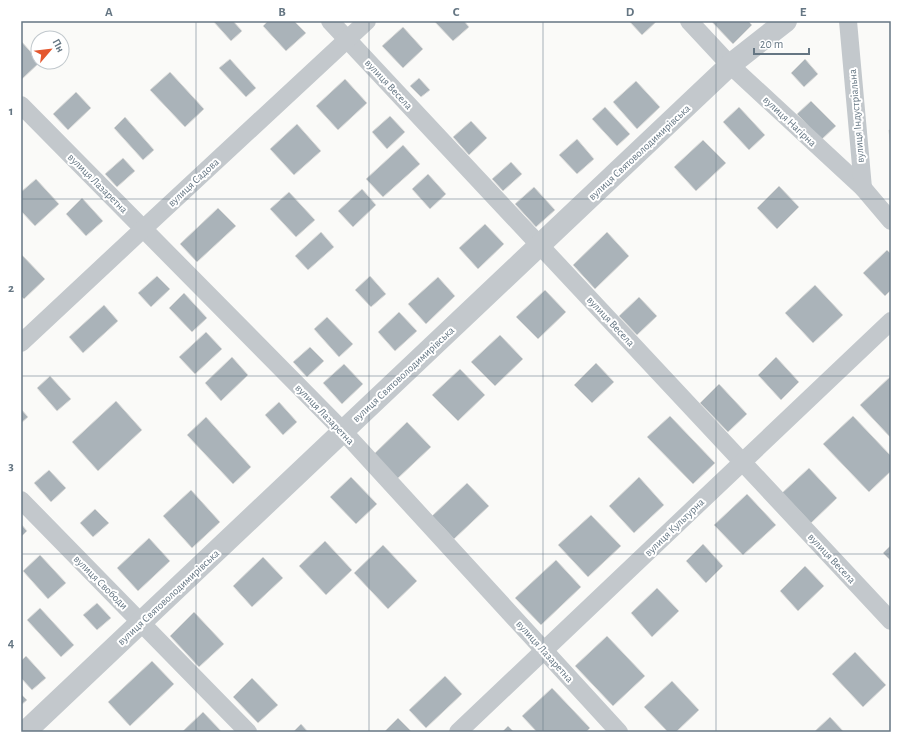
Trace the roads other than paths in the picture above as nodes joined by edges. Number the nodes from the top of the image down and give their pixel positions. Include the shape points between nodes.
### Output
1 (330, 21) edge
2 (366, 21) edge
3 (689, 21) edge
4 (786, 21) edge
5 (848, 21) edge
6 (347, 40) junction
7 (730, 65) junction
8 (21, 105) edge
9 (863, 188) junction
10 (891, 221) edge
11 (143, 229) junction
12 (540, 245) junction
13 (891, 321) edge
14 (21, 343) edge
15 (343, 431) junction
16 (742, 462) junction
17 (21, 500) edge
18 (891, 621) edge
19 (141, 622) junction
20 (545, 650) junction
21 (25, 732) edge
22 (248, 732) edge
23 (458, 732) edge
24 (619, 732) edge

1 - 6 street, вулиця Весела
2 - 6 street, вулиця Садова
3 - 7 street, вулиця Нагірна
4 - 7 street, вулиця Святоволодимирівська
5 - 9 street, вулиця Індустріальна
6 - 11 street, вулиця Садова
6 - 12 street, вулиця Весела
7 - 9 street, вулиця Нагірна
7 - 12 street, вулиця Святоволодимирівська
8 - 11 street, вулиця Лазаретна
9 - 10 street, вулиця Нагірна
11 - 14 street, вулиця Садова
11 - 15 street, вулиця Лазаретна
12 - 15 street, вулиця Святоволодимирівська
12 - 16 street, вулиця Весела
13 - 16 street, вулиця Культурна
15 - 19 street, вулиця Святоволодимирівська
15 - 20 street, вулиця Лазаретна
16 - 18 street, вулиця Весела
16 - 20 street, вулиця Культурна
17 - 19 street, вулиця Свободи
19 - 21 street, вулиця Святоволодимирівська
19 - 22 street, вулиця Свободи
20 - 23 street, вулиця Культурна
20 - 24 street, вулиця Лазаретна

